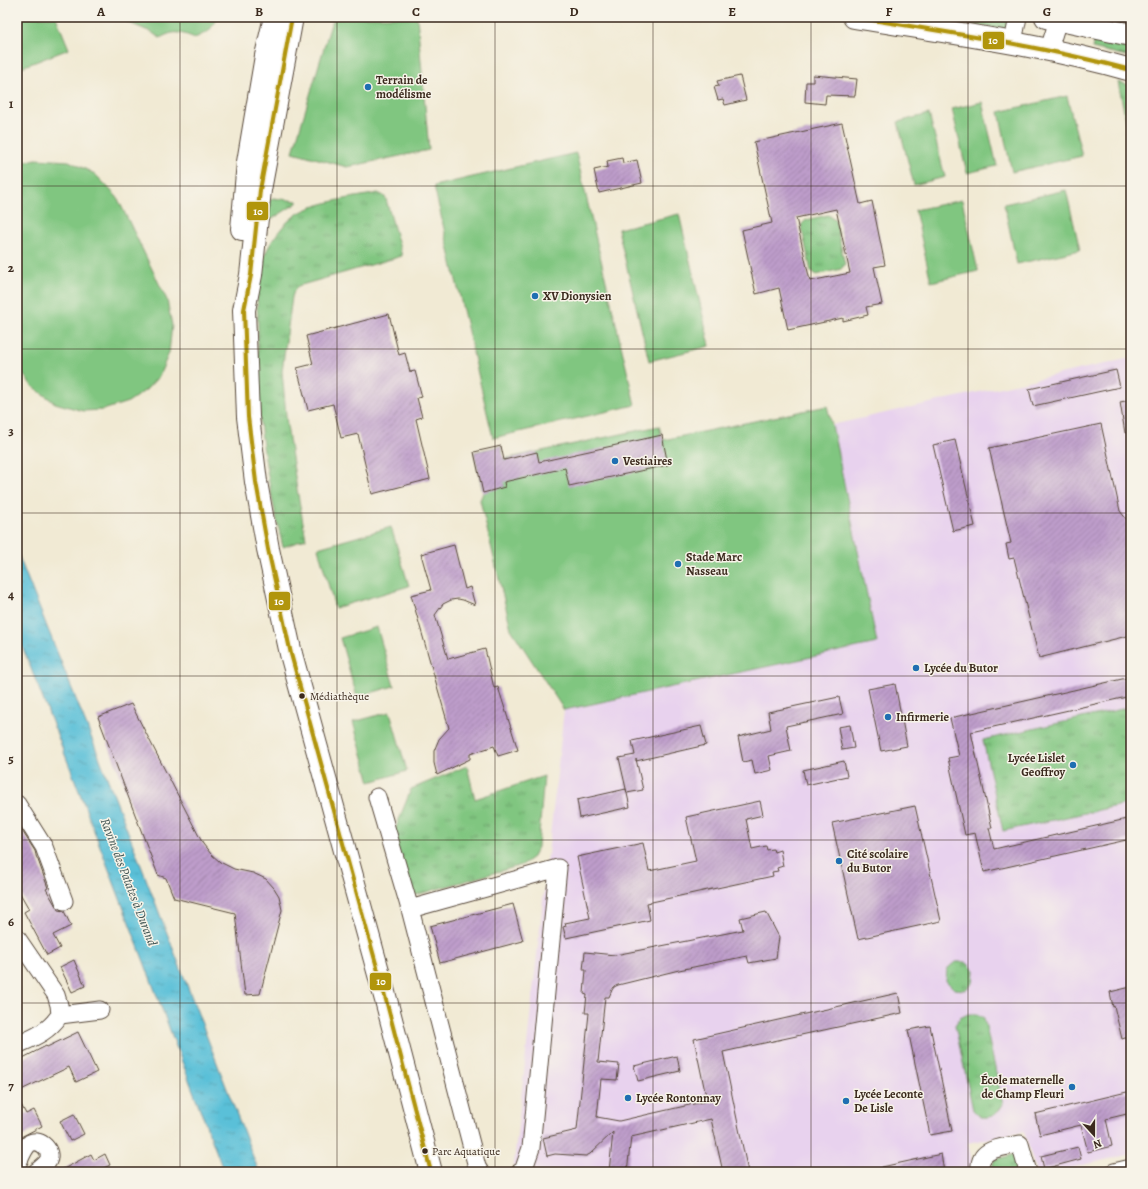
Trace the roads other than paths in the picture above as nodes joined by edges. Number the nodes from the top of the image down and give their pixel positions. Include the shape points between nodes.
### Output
1 (275, 17) edge
2 (292, 17) edge
3 (854, 17) edge
4 (1018, 17) edge
5 (1054, 18) edge
6 (1131, 35) edge
7 (1013, 42) junction
8 (1049, 49) junction
9 (1131, 70) edge
10 (244, 310) junction
11 (378, 797) dead end
12 (17, 804) edge
13 (64, 901) dead end
14 (410, 909) junction
15 (17, 938) edge
16 (100, 1010) dead end
17 (60, 1015) junction
18 (17, 1046) edge
19 (17, 1165) edge
20 (1131, 1168) edge
21 (36, 1172) edge
22 (431, 1172) edge
23 (480, 1172) edge
24 (520, 1172) edge
25 (980, 1172) edge
26 (1028, 1172) edge
27 (1114, 1172) edge

1 - 10 main road via 266,56 244,196 239,286
2 - 10 main road via 260,190 251,275
3 - 7 main road
4 - 7 street
5 - 6 main road
5 - 8 street
7 - 8 main road
8 - 9 main road
10 - 22 main road via 248,417 268,549 291,654
11 - 14 street
12 - 13 street via 44,847
14 - 23 street
14 - 24 street via 558,868 531,1148 523,1171
15 - 17 street via 56,995
16 - 17 street
17 - 18 street via 54,1024 40,1035
19 - 21 street via 30,1143 42,1143 48,1151 48,1161
20 - 27 street
25 - 26 street via 982,1157 988,1151 1020,1144

